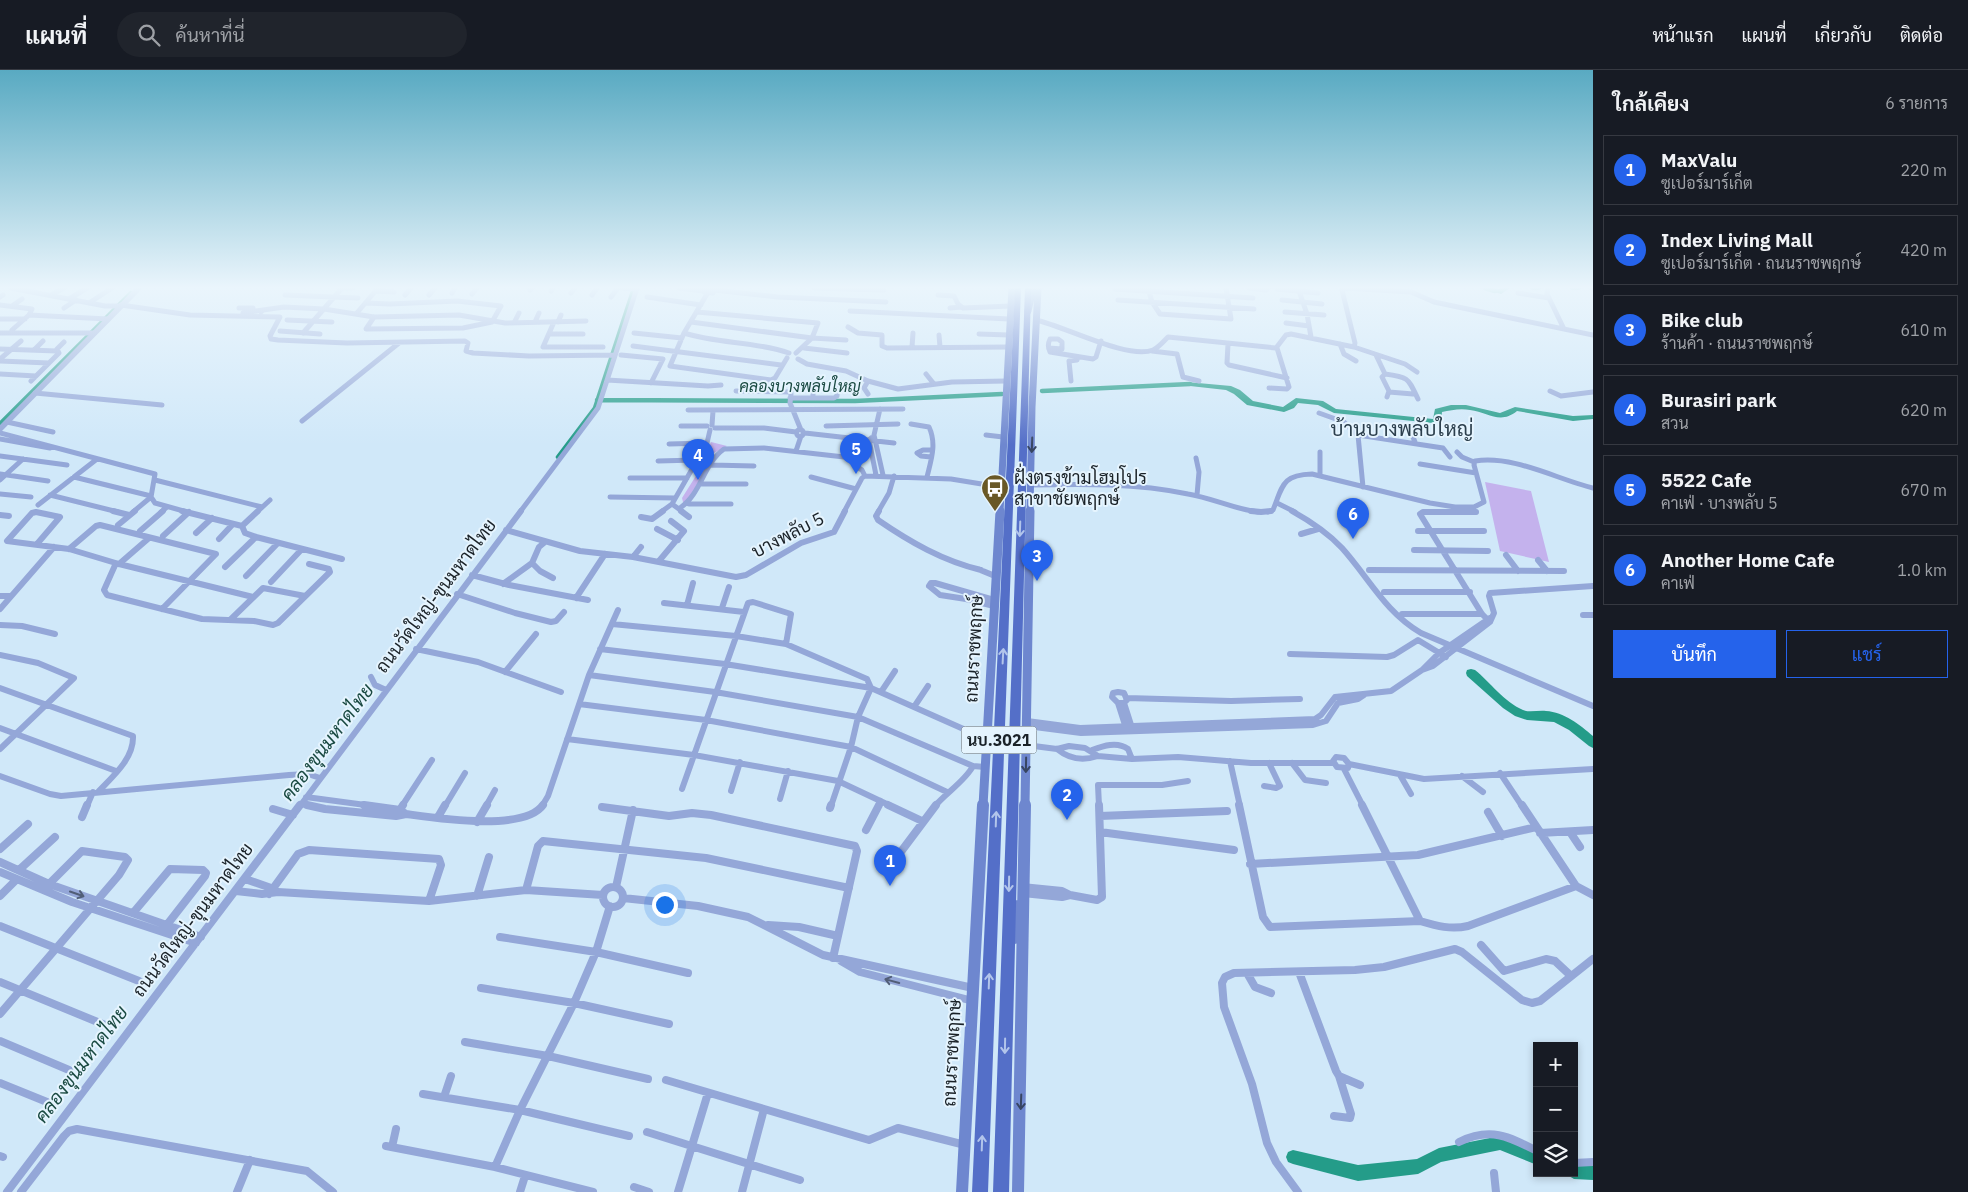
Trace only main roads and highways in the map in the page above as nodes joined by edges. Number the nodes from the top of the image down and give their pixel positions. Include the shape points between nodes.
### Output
1 (1009, 340) edge
2 (1015, 340) edge
3 (1026, 340) edge
4 (1035, 340) edge
5 (1024, 382) junction
6 (1006, 384) junction
7 (1012, 405) junction
8 (1032, 407) junction
9 (1010, 500) junction
10 (999, 543) junction
11 (1022, 888) junction
12 (1007, 964) junction
13 (962, 1192) edge
14 (980, 1192) edge
15 (1001, 1192) edge
16 (1018, 1192) edge

1 - 6 main road, ถนนราชพฤกษ์ / นบ.3021
2 - 7 main road, ถนนราชพฤกษ์ / นบ.3021
3 - 5 main road, นบ.3021
4 - 8 main road, นบ.3021
5 - 8 main road
5 -> 12 main road, นบ.3021
6 - 7 main road
6 - 10 main road, ถนนราชพฤกษ์ / นบ.3021
7 - 9 main road, ถนนราชพฤกษ์ / นบ.3021
8 -> 11 main road, นบ.3021
9 - 10 main road via 1005,507
14 -> 9 main road, ถนนราชพฤกษ์ / นบ.3021
10 - 13 main road, ถนนราชพฤกษ์ / นบ.3021 via 971,987 973,1001
11 - 12 main road
11 -> 16 main road, นบ.3021
12 -> 15 main road, นบ.3021

